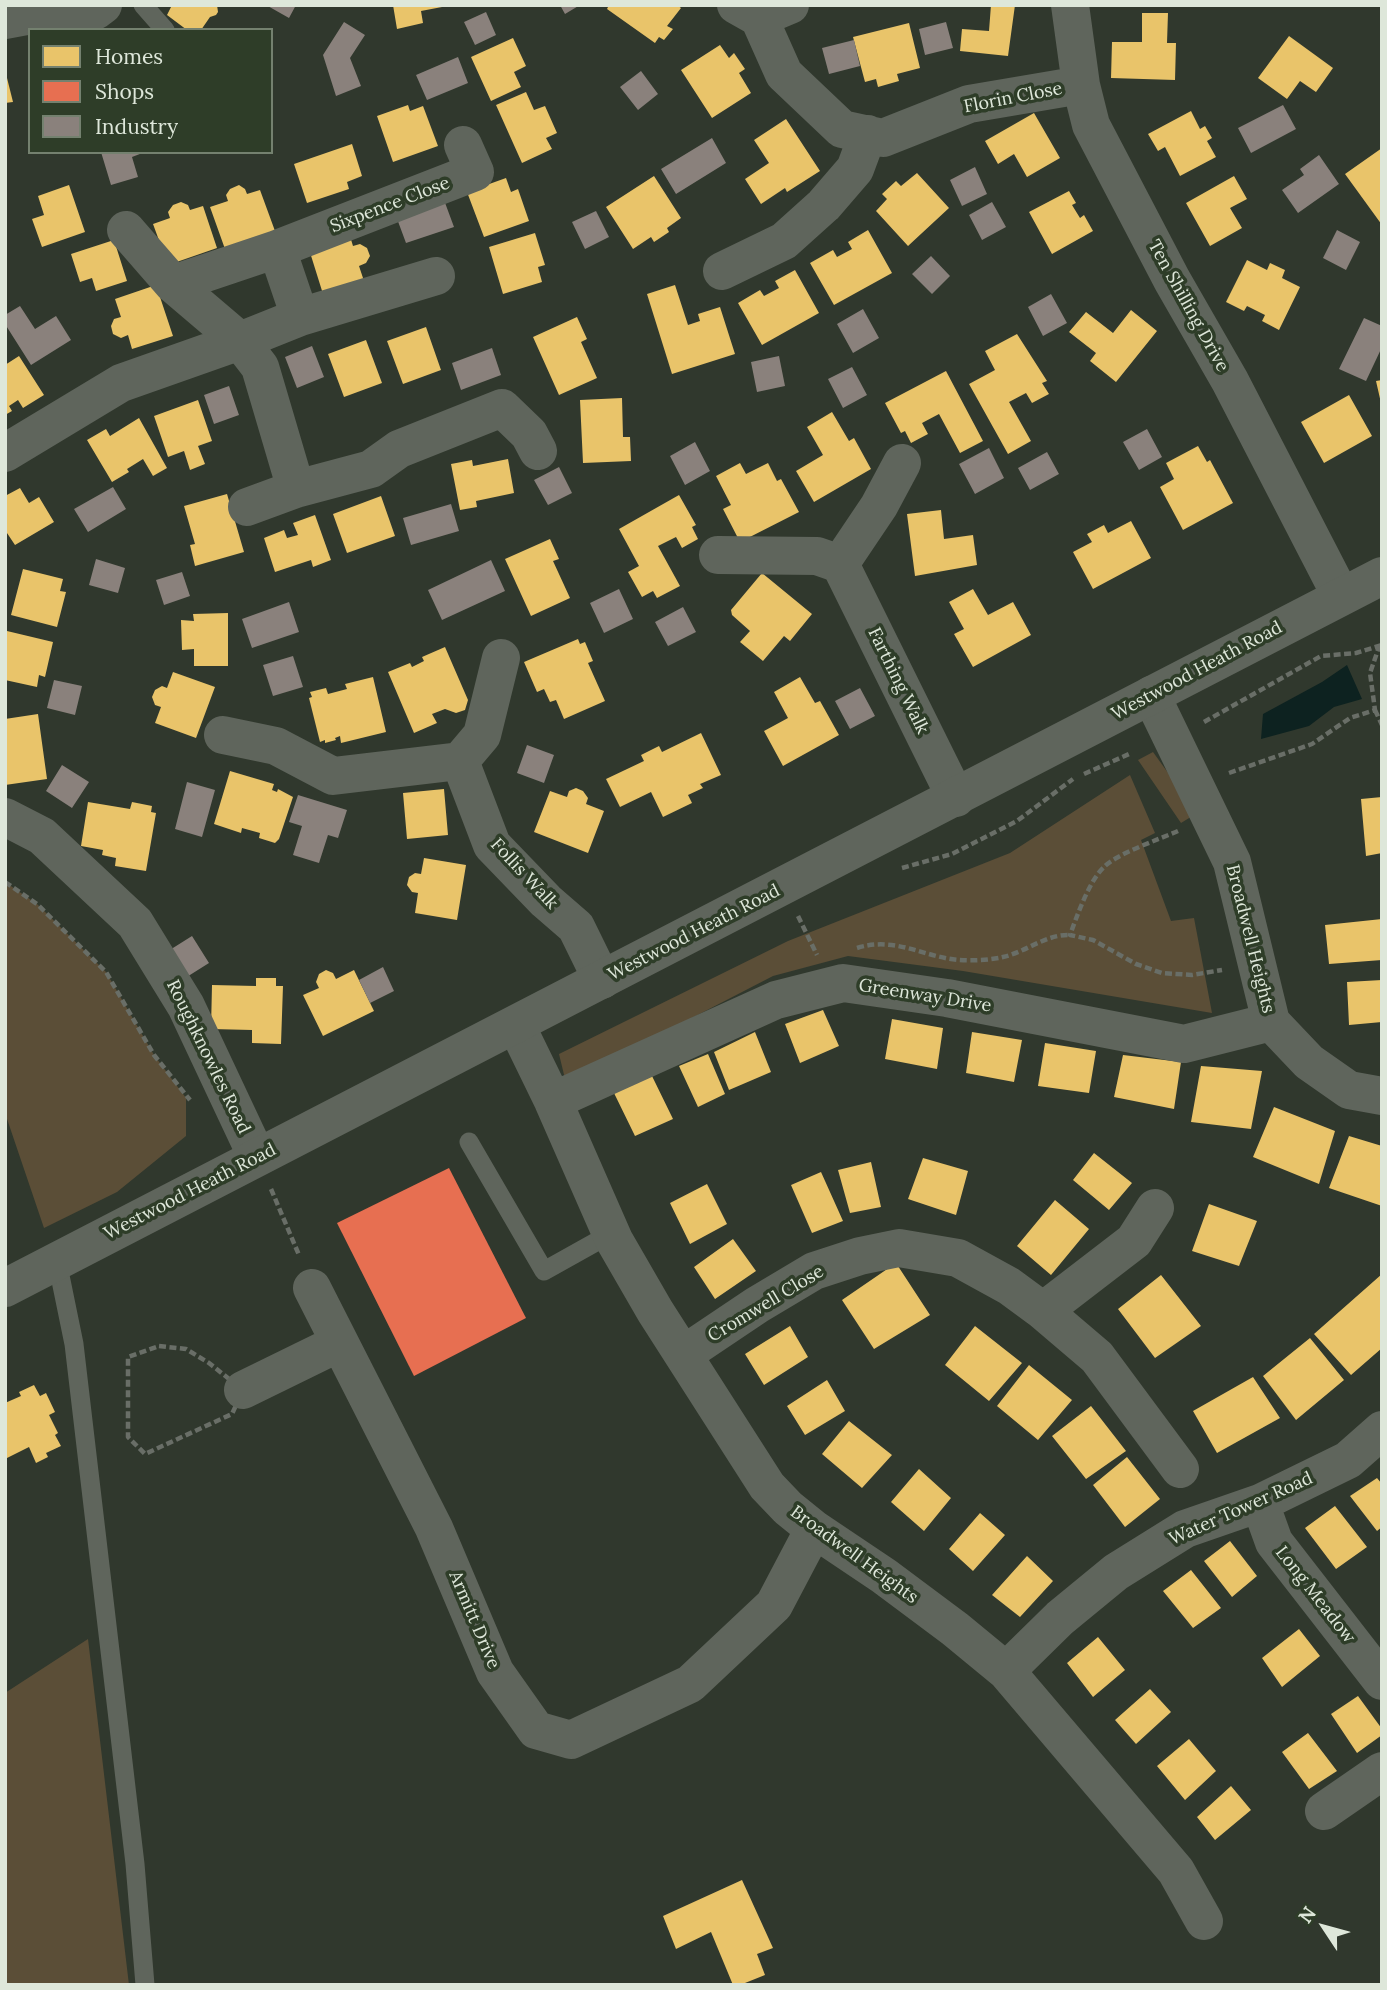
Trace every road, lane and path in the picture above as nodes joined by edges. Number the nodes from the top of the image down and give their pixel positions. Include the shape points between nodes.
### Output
1 (103, 5) edge
2 (143, 5) edge
3 (1070, 5) edge
4 (761, 10) edge
5 (5, 20) edge
6 (164, 28) edge
7 (1081, 85) junction
8 (868, 134) junction
9 (463, 145) dead end
10 (126, 230) dead end
11 (277, 249) junction
12 (722, 271) dead end
13 (436, 276) dead end
14 (173, 284) junction
15 (300, 317) junction
16 (240, 341) junction
17 (538, 451) dead end
18 (5, 453) edge
19 (902, 463) dead end
20 (296, 489) junction
21 (247, 507) dead end
22 (718, 555) dead end
23 (840, 564) junction
24 (1382, 576) edge
25 (1341, 596) junction
26 (1380, 646) edge
27 (501, 659) dead end
28 (1151, 695) junction
29 (1375, 710) junction
30 (1382, 725) edge
31 (223, 735) dead end
32 (1173, 740) junction
33 (460, 761) junction
34 (956, 798) junction
35 (1203, 801) junction
36 (5, 817) edge
37 (5, 882) edge
38 (783, 887) junction
39 (818, 959) dead end
40 (1257, 964) junction
41 (602, 981) junction
42 (1271, 1022) junction
43 (516, 1025) junction
44 (1382, 1096) edge
45 (553, 1101) junction
46 (234, 1107) junction
47 (469, 1142) dead end
48 (261, 1167) junction
49 (1155, 1208) dead end
50 (611, 1233) junction
51 (57, 1261) junction
52 (5, 1288) edge
53 (312, 1288) joint
54 (1043, 1311) junction
55 (339, 1343) junction
56 (684, 1354) junction
57 (243, 1390) junction
58 (1382, 1430) edge
59 (1180, 1469) dead end
60 (1260, 1503) junction
61 (814, 1530) junction
62 (1006, 1671) junction
63 (1382, 1681) edge
64 (1382, 1771) edge
65 (1324, 1811) dead end
66 (1204, 1921) dead end
67 (145, 1985) edge

1 - 5 street via 95,11
2 - 6 lane
3 - 7 street, Ten Shilling Drive
4 - 8 street, Florin Close via 784,74 842,129
7 - 8 street, Florin Close via 969,104 883,138
7 - 25 street, Ten Shilling Drive via 1091,125
8 - 12 street via 855,169 824,205 784,241
9 - 11 street, Sixpence Close via 475,172
10 - 14 street
11 - 14 street, Sixpence Close
11 - 15 street
13 - 15 street
14 - 16 street
15 - 16 street
16 - 18 street via 121,383
16 - 20 street via 260,367
17 - 20 street via 529,434 502,408 399,449 371,469
19 - 23 street via 880,506
20 - 21 street
22 - 23 street via 817,556
23 - 34 street, Farthing Walk
24 - 25 street, Westwood Heath Road
25 - 28 street, Westwood Heath Road
26 - 29 path via 1370,673
26 - 32 path via 1321,656
27 - 33 street via 482,735
28 - 32 street, Broadwell Heights
28 - 34 street, Westwood Heath Road
29 - 30 path
29 - 35 path via 1350,718 1312,744
31 - 33 street via 276,746 333,776
32 - 35 street, Broadwell Heights
33 - 41 street, Follis Walk via 492,845 576,927
34 - 38 street, Westwood Heath Road
35 - 40 street, Broadwell Heights via 1232,862
35 - 40 path via 1104,866 1084,898 1070,935 1093,940 1162,973 1192,975
36 - 46 street, Roughknowles Road via 42,836 135,923 187,1006
37 - 46 path via 37,904 106,972 154,1055 186,1098 205,1111
38 - 39 path
38 - 41 street, Westwood Heath Road
40 - 42 street, Broadwell Heights
41 - 43 street, Westwood Heath Road
42 - 44 street, Broadwell Heights via 1309,1062 1349,1090
42 - 45 street, Greenway Drive via 1184,1044 947,998 843,983 776,1000
43 - 45 street, Broadwell Heights
43 - 48 street, Westwood Heath Road
45 - 50 street, Broadwell Heights
46 - 48 street, Roughknowles Road
47 - 50 lane via 544,1271
48 - 51 street, Westwood Heath Road
48 - 53 path
49 - 54 street via 1134,1241
50 - 56 street, Broadwell Heights
51 - 52 street, Westwood Heath Road
51 - 67 lane via 74,1344
53 - 55 street, Armitt Drive
54 - 56 street, Cromwell Close via 958,1258 899,1248 814,1272
54 - 59 street, Cromwell Close via 1097,1357
55 - 57 street
55 - 61 street, Armitt Drive via 434,1528 495,1672 536,1730 571,1740 690,1684 774,1605
56 - 61 street, Broadwell Heights via 767,1486
57 - 57 path via 232,1414 145,1454 128,1437 128,1357 159,1346 186,1349
58 - 60 street, Water Tower Road via 1348,1460
60 - 62 street, Water Tower Road via 1185,1529 1116,1572
60 - 63 street, Long Meadow via 1274,1542
61 - 62 street, Broadwell Heights via 884,1576
62 - 66 street, Broadwell Heights via 1176,1871
64 - 65 street

